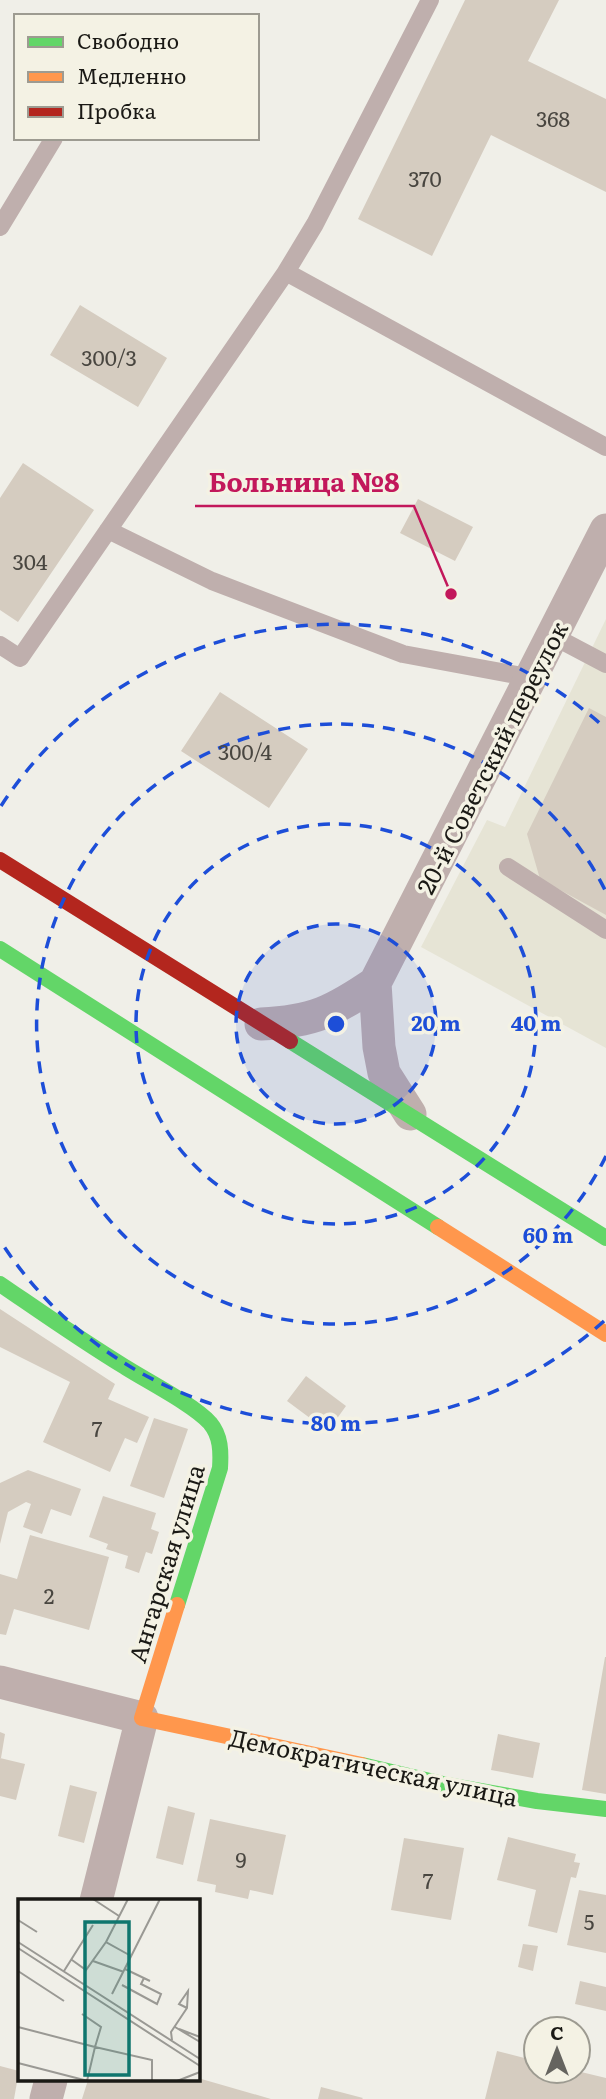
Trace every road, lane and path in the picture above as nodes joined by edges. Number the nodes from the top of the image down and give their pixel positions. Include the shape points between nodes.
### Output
1 (430, 0) edge
2 (53, 140) edge
3 (0, 227) edge
4 (286, 272) junction
5 (606, 447) edge
6 (108, 530) junction
7 (606, 530) edge
8 (553, 636) junction
9 (0, 645) edge
10 (606, 664) edge
11 (533, 678) junction
12 (0, 860) edge
13 (508, 867) dead end
14 (606, 930) edge
15 (0, 948) edge
16 (375, 983) junction
17 (261, 1024) junction
18 (410, 1114) junction
19 (606, 1238) edge
20 (0, 1284) edge
21 (606, 1334) edge
22 (0, 1682) edge
23 (142, 1718) junction
24 (606, 1809) edge
25 (97, 1899) edge
26 (50, 2082) edge
27 (46, 2099) edge

1 - 4 lane
2 - 3 lane
4 - 5 lane
4 - 6 lane
6 - 9 lane via 20,658
6 - 11 lane via 212,581 403,654
7 - 8 street, 20-й Советский переулок
8 - 10 lane
8 - 11 street, 20-й Советский переулок
11 - 16 street, 20-й Советский переулок
12 - 17 main road
13 - 14 lane
15 - 21 main road
16 - 17 street via 312,1018
16 - 18 street via 384,1073
17 - 18 main road
18 - 19 main road
20 - 23 main road, Ангарская улица via 197,1412 210,1423 221,1446 220,1468
22 - 23 street, Демократическая улица
23 - 24 main road, Демократическая улица via 447,1785
23 - 25 street
26 - 27 street

